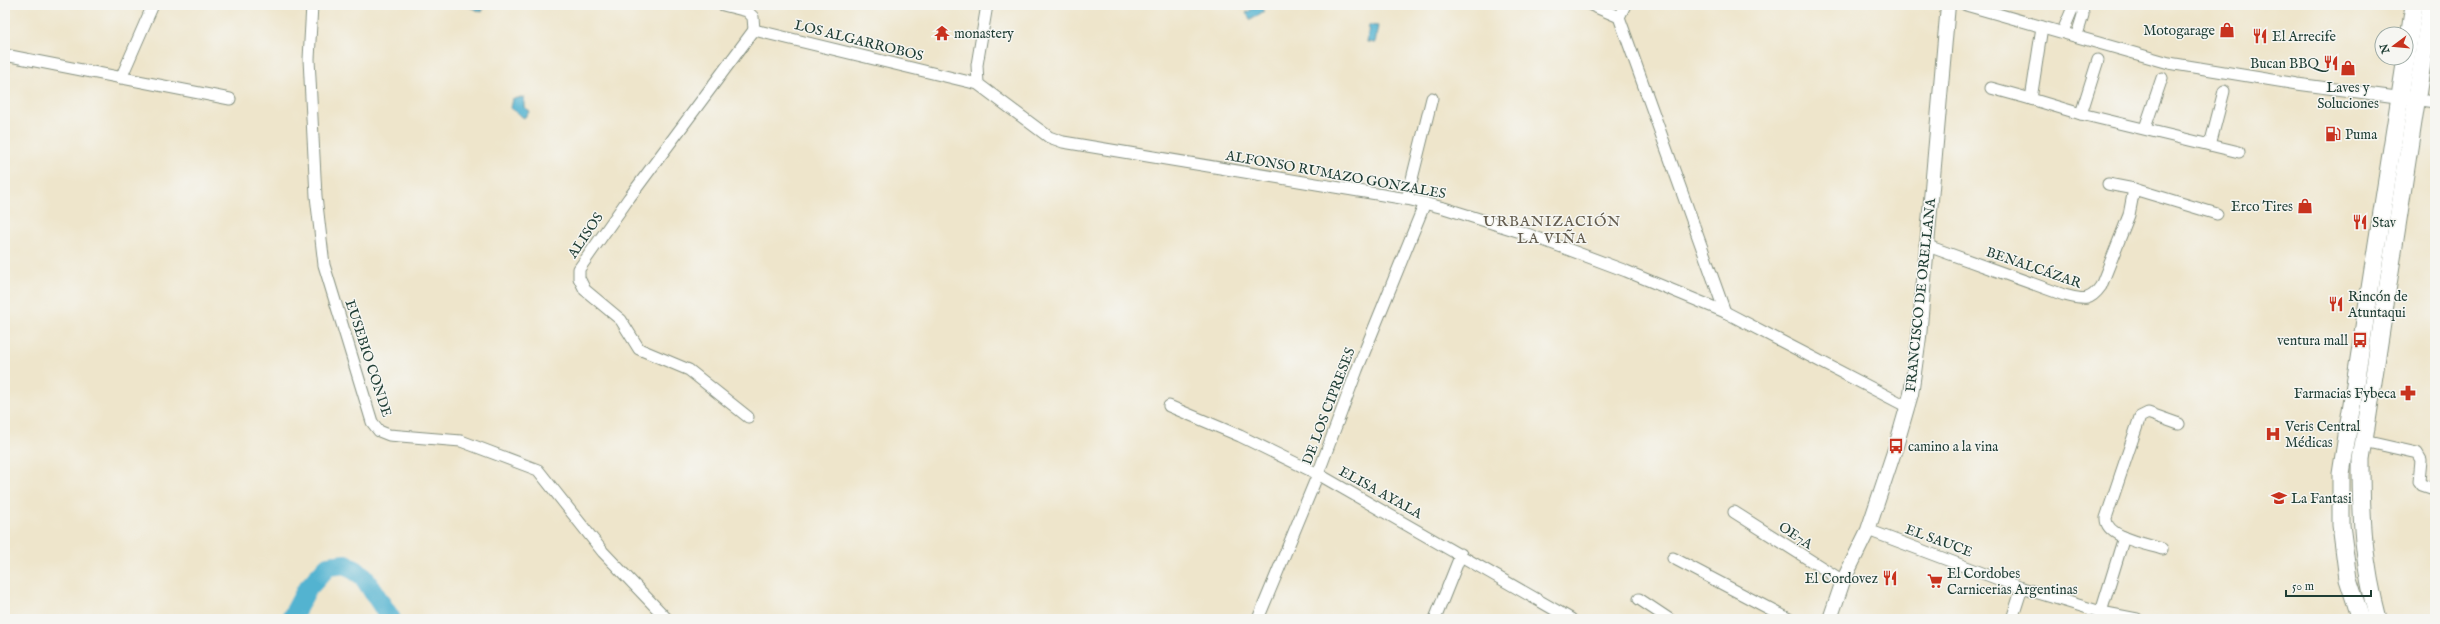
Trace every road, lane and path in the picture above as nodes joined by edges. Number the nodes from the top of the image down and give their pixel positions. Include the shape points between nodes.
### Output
1 (153, 5) edge
2 (312, 5) edge
3 (723, 5) edge
4 (987, 5) edge
5 (1591, 5) edge
6 (1626, 5) edge
7 (1948, 5) edge
8 (1966, 5) edge
9 (2074, 5) edge
10 (2082, 5) edge
11 (2414, 5) edge
12 (2431, 5) edge
13 (1619, 17) junction
14 (2411, 26) edge
15 (2042, 27) junction
16 (754, 30) junction
17 (2063, 31) junction
18 (2077, 35) junction
19 (5, 55) edge
20 (2098, 60) dead end
21 (2405, 66) edge
22 (121, 78) junction
23 (2162, 78) dead end
24 (978, 84) junction
25 (1991, 88) dead end
26 (2224, 91) dead end
27 (2400, 97) junction
28 (1432, 98) dead end
29 (230, 99) dead end
30 (2031, 99) junction
31 (2417, 99) junction
32 (2435, 102) edge
33 (2081, 114) junction
34 (2145, 128) junction
35 (2210, 145) junction
36 (2239, 152) dead end
37 (2108, 184) dead end
38 (2134, 189) junction
39 (1407, 199) junction
40 (1425, 202) junction
41 (2217, 214) dead end
42 (1925, 245) junction
43 (1725, 312) junction
44 (1169, 406) dead end
45 (1908, 406) junction
46 (748, 416) dead end
47 (2179, 424) dead end
48 (2364, 441) junction
49 (1318, 474) junction
50 (2431, 488) dead end
51 (1734, 512) dead end
52 (1868, 530) junction
53 (2124, 537) junction
54 (2162, 549) dead end
55 (1461, 554) junction
56 (1673, 558) dead end
57 (1843, 581) junction
58 (2022, 588) junction
59 (1639, 599) dead end
60 (2101, 612) junction
61 (667, 619) edge
62 (1258, 619) edge
63 (1435, 619) edge
64 (1571, 619) edge
65 (1669, 619) edge
66 (1789, 619) edge
67 (1830, 619) edge
68 (2012, 619) edge
69 (2137, 619) edge
70 (2361, 619) edge
71 (2378, 619) edge

1 - 22 street
2 - 61 street, EUSEBIO CONDE via 309,59 316,196 324,266 372,422 379,431 388,435 461,441 538,470 603,552
3 - 16 street via 750,14 753,17
4 - 24 street via 977,65
5 - 13 street
6 - 13 street
7 - 42 street, FRANCISCO DE ORELLANA
8 - 15 street
9 - 17 street
10 - 18 street via 2083,15
11 - 14 main road
12 - 31 main road
13 - 43 street
15 - 17 street
15 - 30 street
16 - 24 street, LOS ALGARROBOS
16 - 46 street, ALISOS via 629,198 580,269 579,278 585,290 621,320 639,349 689,370
17 - 18 street
18 - 27 street via 2169,63 2290,83
19 - 22 street
20 - 33 street
21 - 27 main road
22 - 29 street
23 - 34 street
24 - 39 street, ALFONSO RUMAZO GONZALES via 1049,137 1063,142
25 - 30 street
26 - 35 street
27 - 31 street
27 - 70 main road via 2341,474 2341,525 2348,579
28 - 39 street
30 - 33 street
31 - 32 street
31 - 48 main road
33 - 34 street
34 - 35 street
35 - 36 street
37 - 38 street
38 - 41 street
38 - 42 street, BENALCÁZAR via 2129,215 2101,286 2093,296 2084,299 2064,295
39 - 40 street, ALFONSO RUMAZO GONZALES
40 - 43 street, ALFONSO RUMAZO GONZALES via 1527,234
40 - 49 street, DE LOS CIPRESES
42 - 45 street, FRANCISCO DE ORELLANA via 1918,337
43 - 45 street, ALFONSO RUMAZO GONZALES
44 - 49 street, ELISA AYALA via 1240,436
45 - 52 street, FRANCISCO DE ORELLANA
47 - 53 street via 2148,413 2140,417 2106,518 2109,529
48 - 50 street via 2418,453 2421,460 2418,481
48 - 71 main road via 2361,460 2361,516 2367,580
49 - 55 street, ELISA AYALA
49 - 62 street, DE LOS CIPRESES
51 - 57 street, OE7A
52 - 57 street, FRANCISCO DE ORELLANA
52 - 58 street, EL SAUCE
53 - 54 street
53 - 60 street
55 - 63 street
55 - 64 street, ELISA AYALA
56 - 66 street
57 - 67 street, FRANCISCO DE ORELLANA
58 - 60 street, EL SAUCE
58 - 68 street
59 - 65 street
60 - 69 street, EL SAUCE

